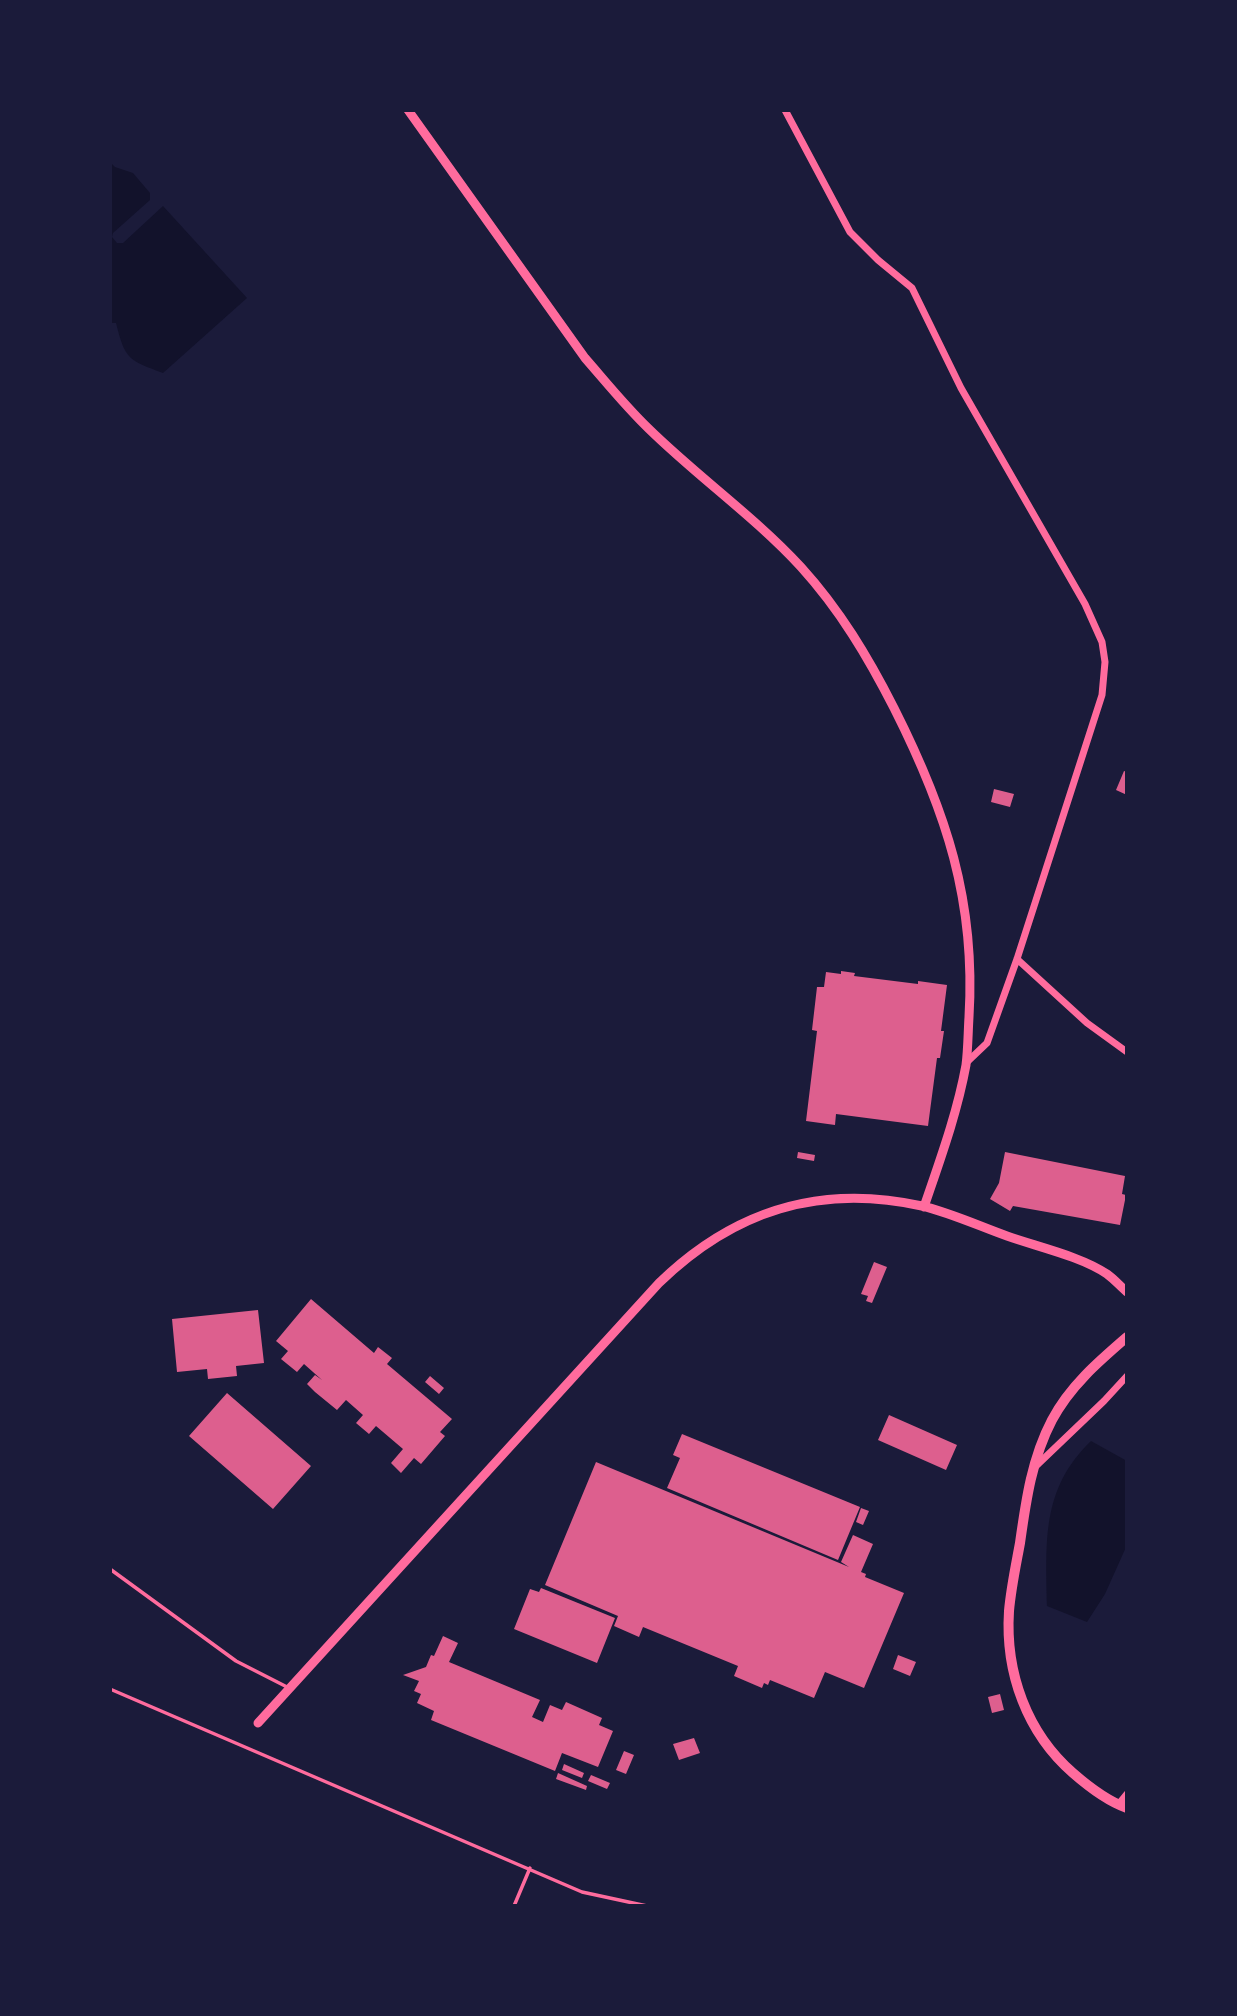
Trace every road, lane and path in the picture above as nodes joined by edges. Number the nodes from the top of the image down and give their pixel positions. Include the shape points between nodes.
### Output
1 (408, 110) edge
2 (785, 110) edge
3 (1017, 959) junction
4 (1127, 1052) edge
5 (966, 1063) junction
6 (923, 1207) junction
7 (1127, 1292) edge
8 (1127, 1337) edge
9 (1127, 1376) edge
10 (1033, 1469) junction
11 (110, 1569) edge
12 (290, 1688) junction
13 (110, 1689) edge
14 (258, 1723) dead end
15 (1127, 1794) edge
16 (1123, 1806) edge
17 (530, 1868) junction
18 (514, 1906) edge
19 (647, 1906) edge

1 - 5 street via 617,396 800,566 852,632 910,740 937,802 960,880 971,990
2 - 3 street via 850,232 912,288 961,387 1085,604 1102,642 1102,695
3 - 4 street via 1087,1023
3 - 5 street via 987,1043
5 - 6 street via 949,1134
6 - 7 street via 1077,1261 1107,1274
6 - 12 street via 878,1199 802,1203 747,1220 683,1259
8 - 10 main road via 1071,1390
9 - 10 street
10 - 16 main road via 1009,1610 1013,1670 1038,1734 1089,1787
11 - 12 lane via 236,1661
12 - 14 street
13 - 17 lane
15 - 16 street
17 - 18 lane
17 - 19 lane via 582,1892

